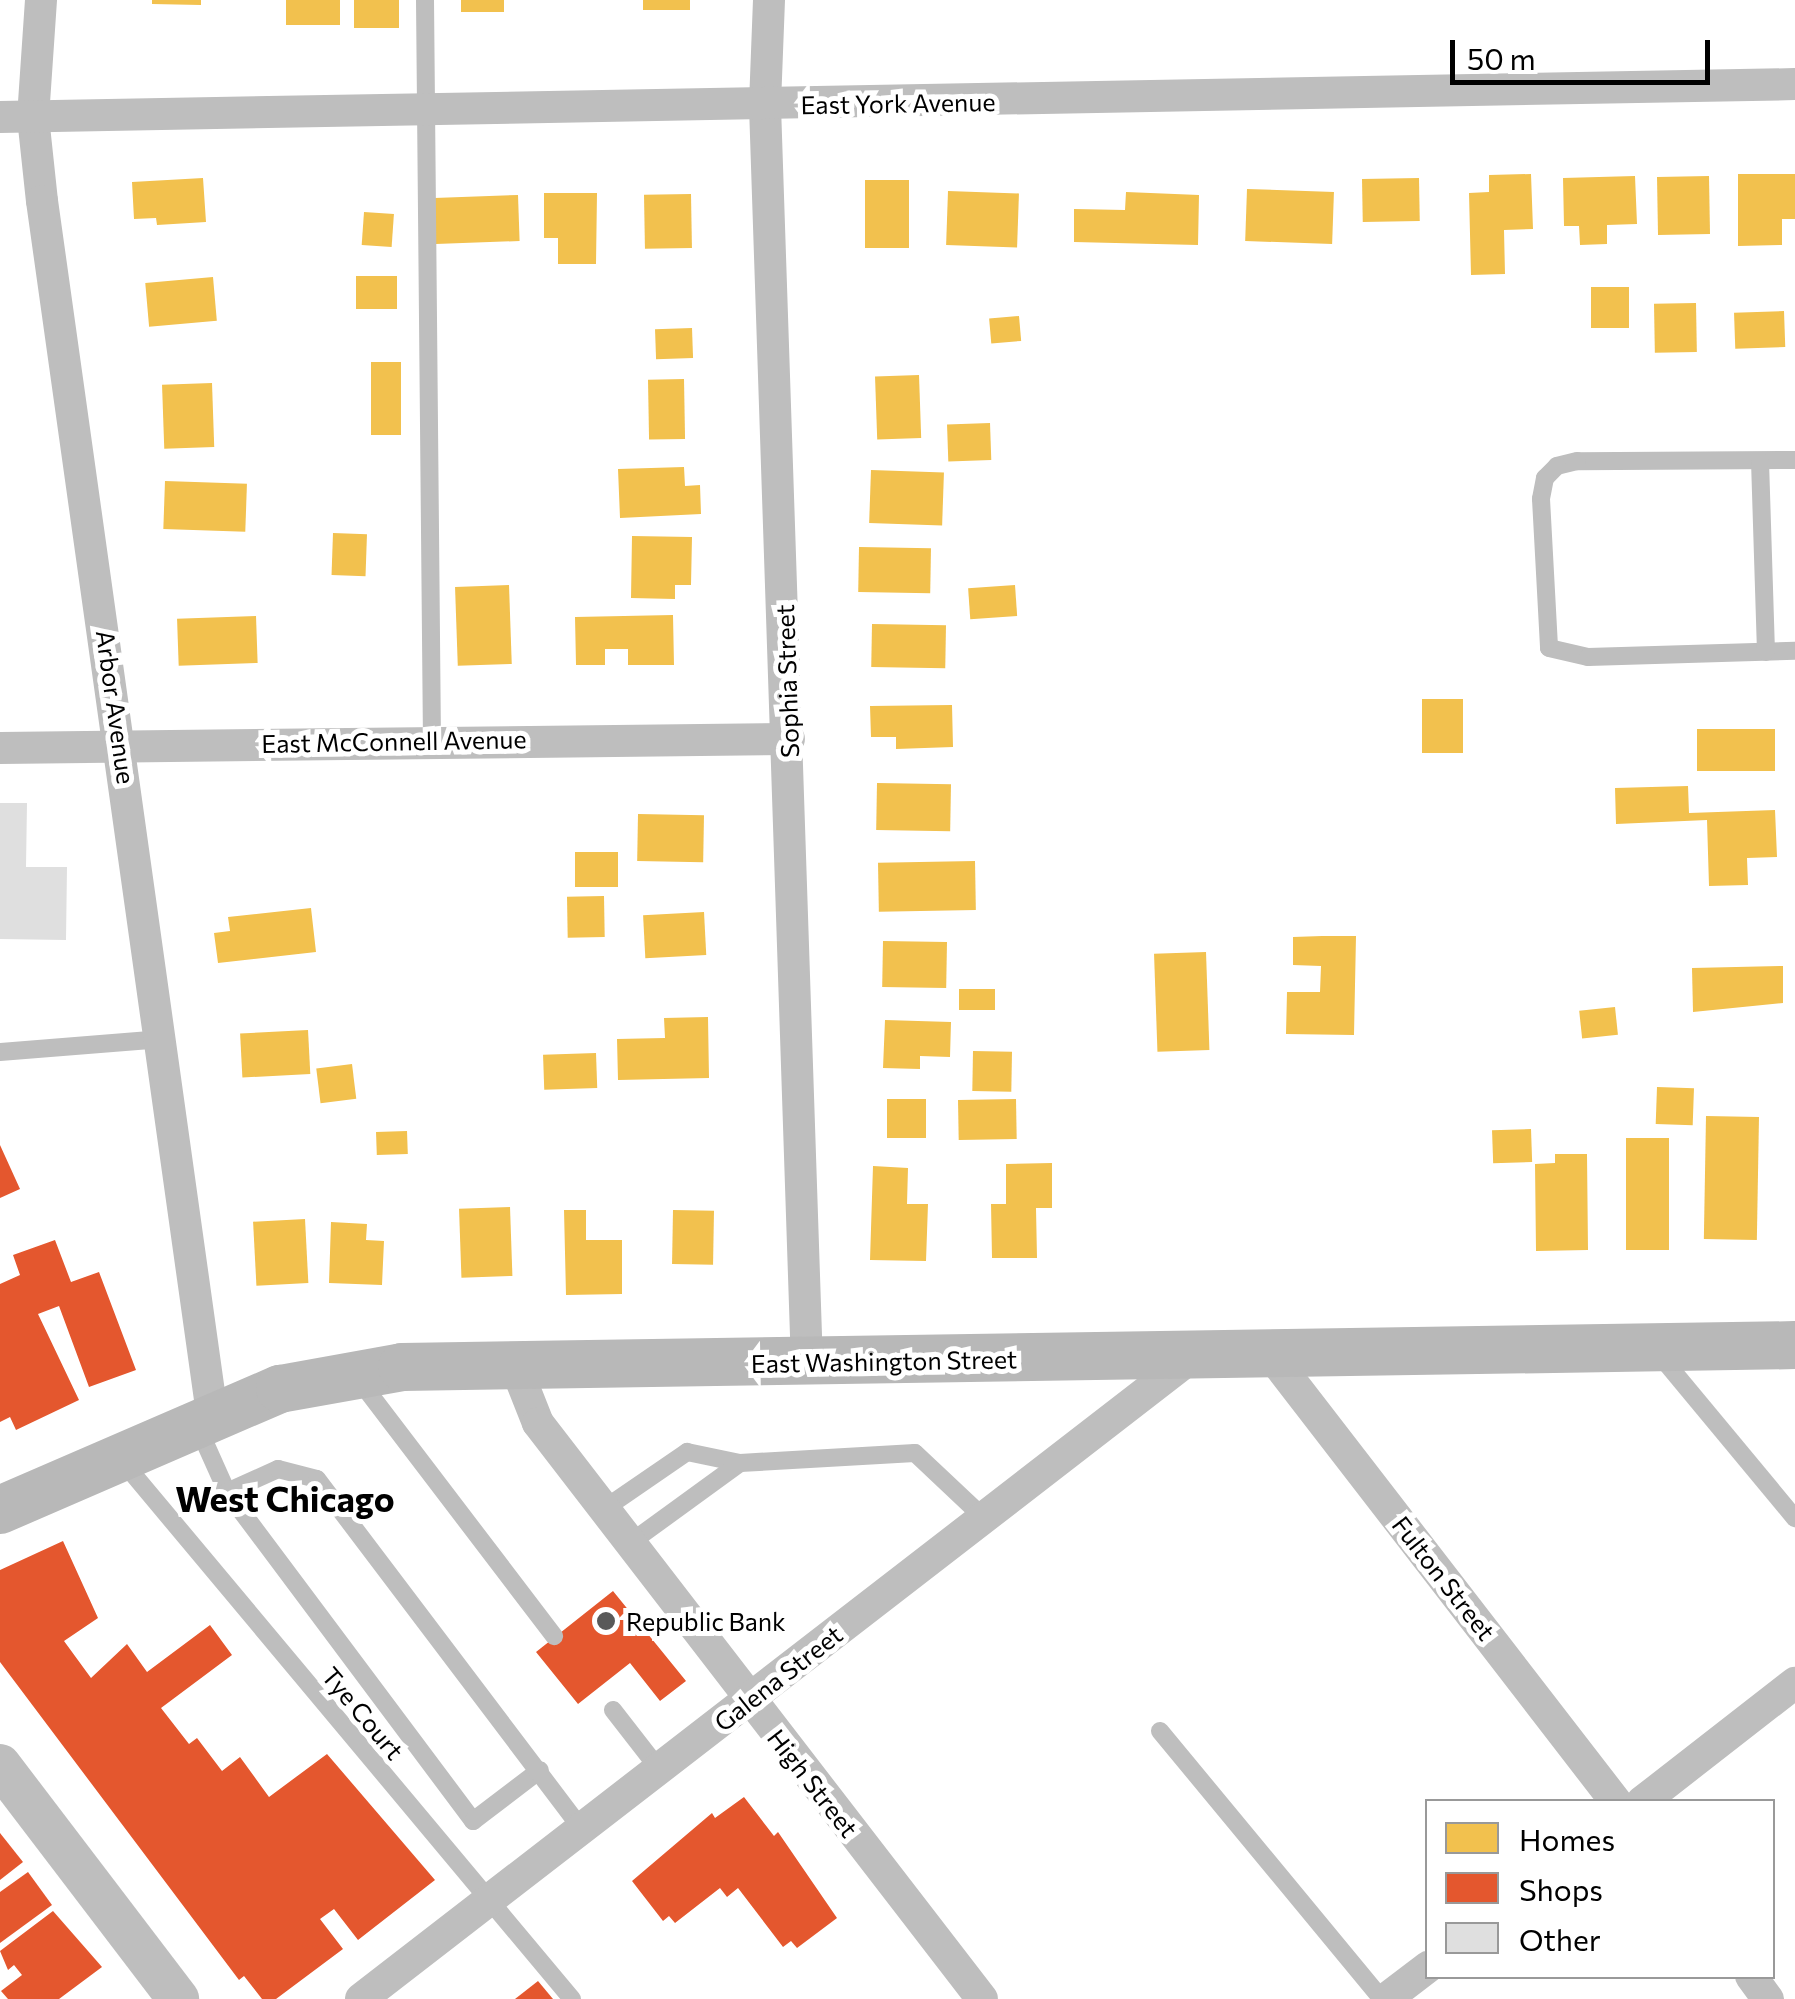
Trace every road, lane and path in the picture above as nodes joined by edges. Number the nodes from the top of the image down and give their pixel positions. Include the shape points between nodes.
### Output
1 (41, 0) edge
2 (426, 0) edge
3 (769, 0) edge
4 (1795, 84) edge
5 (765, 106) junction
6 (423, 111) junction
7 (0, 117) edge
8 (33, 117) junction
9 (1760, 460) junction
10 (1795, 460) edge
11 (1766, 652) junction
12 (1795, 652) edge
13 (432, 739) junction
14 (789, 739) junction
15 (122, 744) junction
16 (0, 748) edge
17 (162, 1040) junction
18 (0, 1052) edge
19 (1795, 1345) edge
20 (1654, 1348) junction
21 (1272, 1354) junction
22 (1193, 1356) junction
23 (807, 1362) junction
24 (515, 1365) junction
25 (353, 1372) junction
26 (204, 1417) junction
27 (119, 1457) junction
28 (740, 1463) junction
29 (226, 1492) junction
30 (604, 1509) junction
31 (0, 1510) edge
32 (984, 1518) junction
33 (1795, 1518) edge
34 (630, 1543) junction
35 (554, 1636) dead end
36 (1795, 1684) edge
37 (749, 1701) junction
38 (614, 1710) dead end
39 (1160, 1731) dead end
40 (0, 1766) edge
41 (659, 1769) junction
42 (540, 1770) junction
43 (1614, 1799) edge
44 (1646, 1799) edge
45 (580, 1828) junction
46 (487, 1902) junction
47 (1425, 1969) edge
48 (178, 1999) edge
49 (361, 1999) edge
50 (572, 1999) edge
51 (982, 1999) edge
52 (1384, 1999) edge

1 - 8 street, Arbor Avenue
2 - 6 lane
3 - 5 street, Sophia Street
4 - 5 street, East York Avenue
5 - 6 street, East York Avenue
5 - 14 street, Sophia Street
6 - 8 street, East York Avenue
6 - 13 lane
7 - 8 street, East York Avenue
8 - 15 street, Arbor Avenue
9 - 10 lane
9 - 11 lane
9 - 11 lane via 1557,466 1545,478 1542,499 1544,630 1549,648 1576,656
11 - 12 lane
13 - 14 street, East McConnell Avenue
13 - 15 street, East McConnell Avenue
14 - 23 street, Sophia Street
15 - 16 street, East McConnell Avenue
15 - 17 street, Arbor Avenue
17 - 18 lane
17 - 26 street, Arbor Avenue
19 - 20 main road, East Washington Street
20 - 21 main road, East Washington Street
20 - 33 lane
21 - 22 main road, East Washington Street
21 - 43 street, Fulton Street
22 - 23 main road, East Washington Street
22 - 32 street, Galena Street
23 - 24 main road, East Washington Street
24 - 25 main road, East Washington Street
24 - 30 street, High Street via 538,1423
25 - 26 main road, East Washington Street
25 - 35 lane
26 - 27 main road, East Washington Street
26 - 29 lane
27 - 31 main road, East Washington Street
27 - 46 lane, Tye Court
28 - 30 lane via 687,1452
28 - 32 lane via 915,1453
28 - 34 lane
29 - 42 lane via 278,1469 317,1479
29 - 42 lane via 473,1822
30 - 34 street, High Street
32 - 37 street, Galena Street
34 - 37 street, High Street
36 - 44 street
37 - 41 street, Galena Street
37 - 51 street, High Street
38 - 41 lane
39 - 52 lane
40 - 48 street
41 - 45 street, Galena Street
42 - 45 lane
45 - 46 street, Galena Street
46 - 49 street, Galena Street
46 - 50 lane, Tye Court
47 - 52 street

